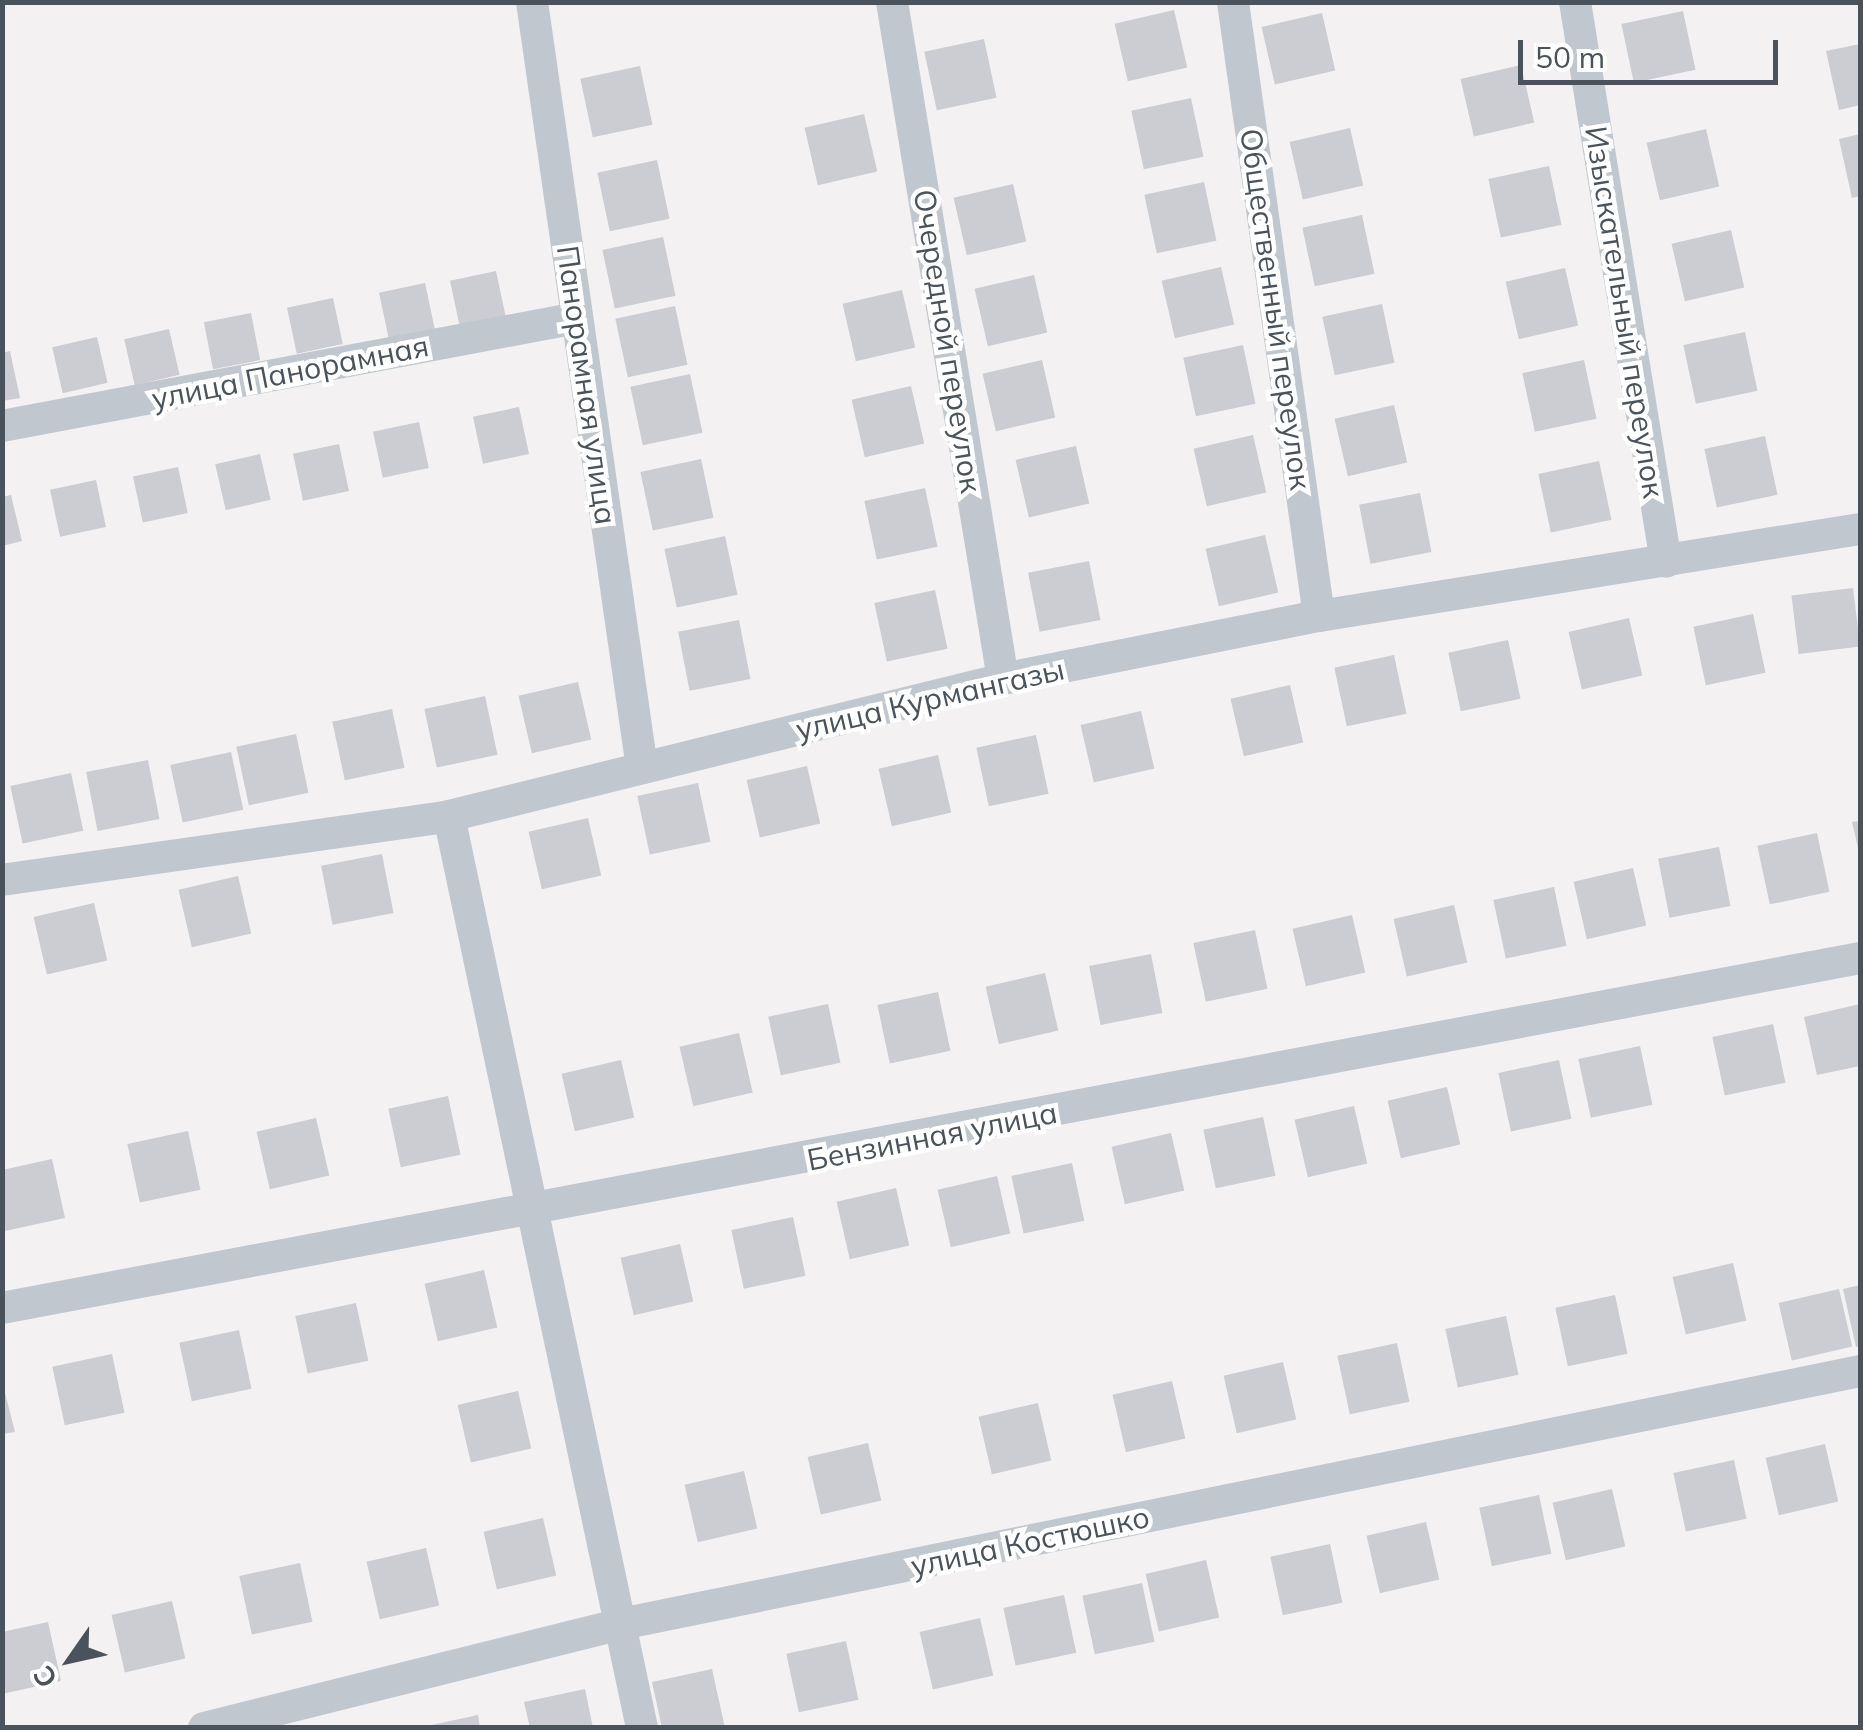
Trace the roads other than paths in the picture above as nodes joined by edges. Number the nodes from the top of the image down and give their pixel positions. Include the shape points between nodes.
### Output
1 (532, 2) edge
2 (892, 2) edge
3 (1234, 2) edge
4 (1575, 2) edge
5 (577, 318) junction
6 (2, 426) edge
7 (1860, 529) edge
8 (1666, 562) junction
9 (1318, 616) junction
10 (1003, 679) junction
11 (642, 768) junction
12 (449, 816) junction
13 (2, 880) edge
14 (1860, 958) edge
15 (530, 1213) junction
16 (2, 1308) edge
17 (1860, 1371) edge
18 (620, 1624) junction
19 (204, 1728) edge
20 (642, 1728) edge

1 - 5 street, Панорамная улица
2 - 10 street, Очередной переулок
3 - 9 street, Общественный переулок
4 - 8 street, Изыскательный переулок
5 - 6 street, улица Панорамная
5 - 11 street, Панорамная улица
7 - 8 street, улица Курмангазы
8 - 9 street, улица Курмангазы
9 - 10 street, улица Курмангазы
10 - 11 street, улица Курмангазы
11 - 12 street, улица Курмангазы
12 - 13 street, улица Курмангазы
12 - 15 street
14 - 15 street, Бензинная улица
15 - 16 street, Бензинная улица
15 - 18 street
17 - 18 street, улица Костюшко
18 - 19 street, улица Костюшко
18 - 20 street

